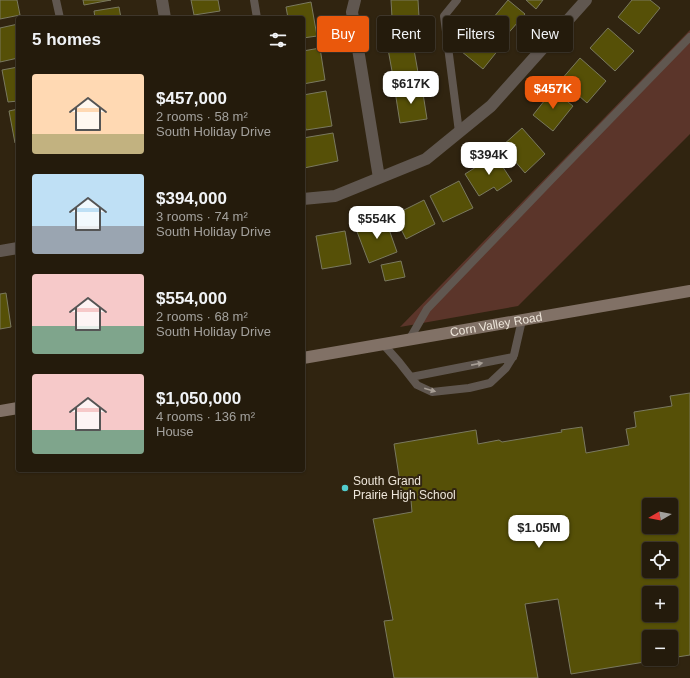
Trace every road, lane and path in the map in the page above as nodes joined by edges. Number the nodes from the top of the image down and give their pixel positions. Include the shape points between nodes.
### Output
1 (56, 0) edge
2 (162, 0) edge
3 (254, 0) edge
4 (355, 0) edge
5 (458, 0) edge
6 (586, 0) edge
7 (60, 16) edge
8 (165, 16) edge
9 (257, 16) edge
10 (690, 37) edge
11 (459, 132) junction
12 (379, 178) junction
13 (305, 200) edge
14 (16, 248) edge
15 (0, 249) edge
16 (690, 291) edge
17 (522, 320) junction
18 (409, 340) junction
19 (383, 344) junction
20 (513, 357) junction
21 (305, 358) edge
22 (411, 377) junction
23 (16, 408) edge
24 (0, 411) edge

1 - 7 lane
2 - 8 street
3 - 9 lane
4 - 12 street via 352,12
5 - 11 lane via 444,16
6 - 11 street via 491,106
10 - 18 lane via 427,309
11 - 12 street via 426,159
12 - 13 street via 335,196
14 - 15 street
16 - 17 main road, Corn Valley Road
17 - 18 main road, Corn Valley Road
17 - 20 lane
18 - 19 main road, Corn Valley Road
19 - 21 main road, Corn Valley Road
19 - 22 lane
22 -> 20 lane
22 -> 20 lane via 417,385 432,392 469,388 490,383 506,368
23 - 24 main road

